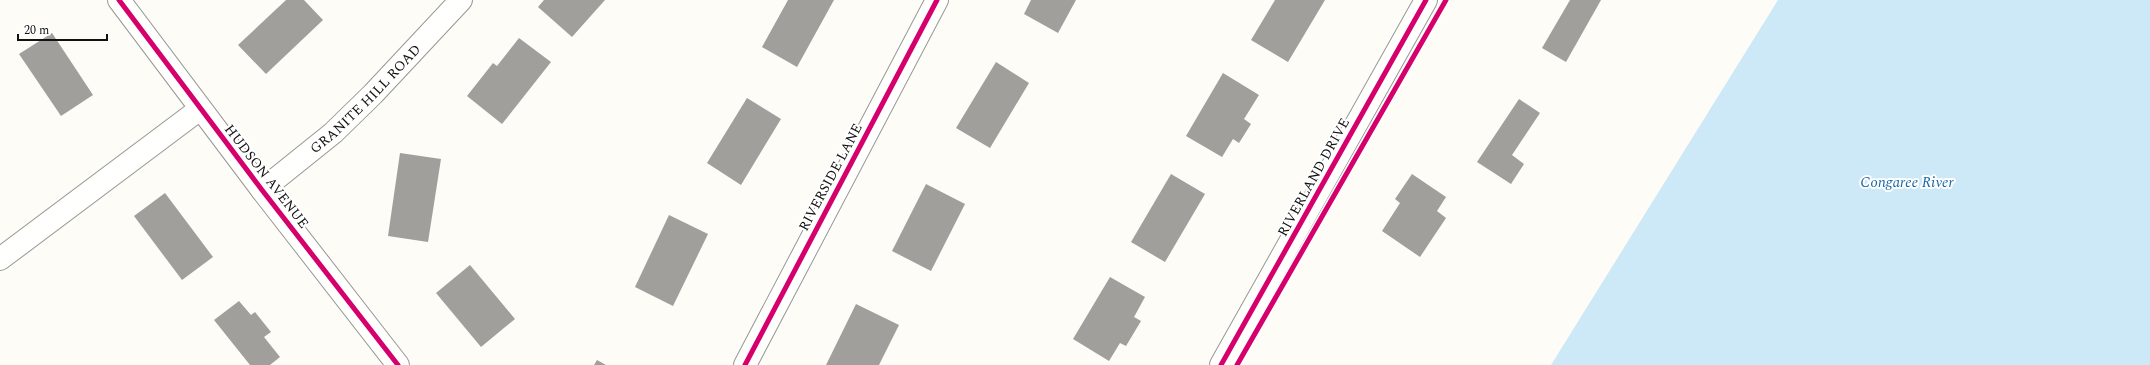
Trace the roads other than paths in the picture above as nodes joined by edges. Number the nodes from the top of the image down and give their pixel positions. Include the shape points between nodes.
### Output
1 (119, 0) edge
2 (461, 0) edge
3 (937, 0) edge
4 (1426, 0) edge
5 (200, 109) junction
6 (262, 190) junction
7 (0, 259) edge
8 (398, 365) edge
9 (745, 365) edge
10 (1221, 365) edge

1 - 5 street, HUDSON AVENUE
2 - 6 street, GRANITE HILL ROAD via 373,94 333,132
3 - 9 street, RIVERSIDE LANE
4 - 10 street, RIVERLAND DRIVE
5 - 6 street, HUDSON AVENUE
5 - 7 street
6 - 8 street, HUDSON AVENUE

